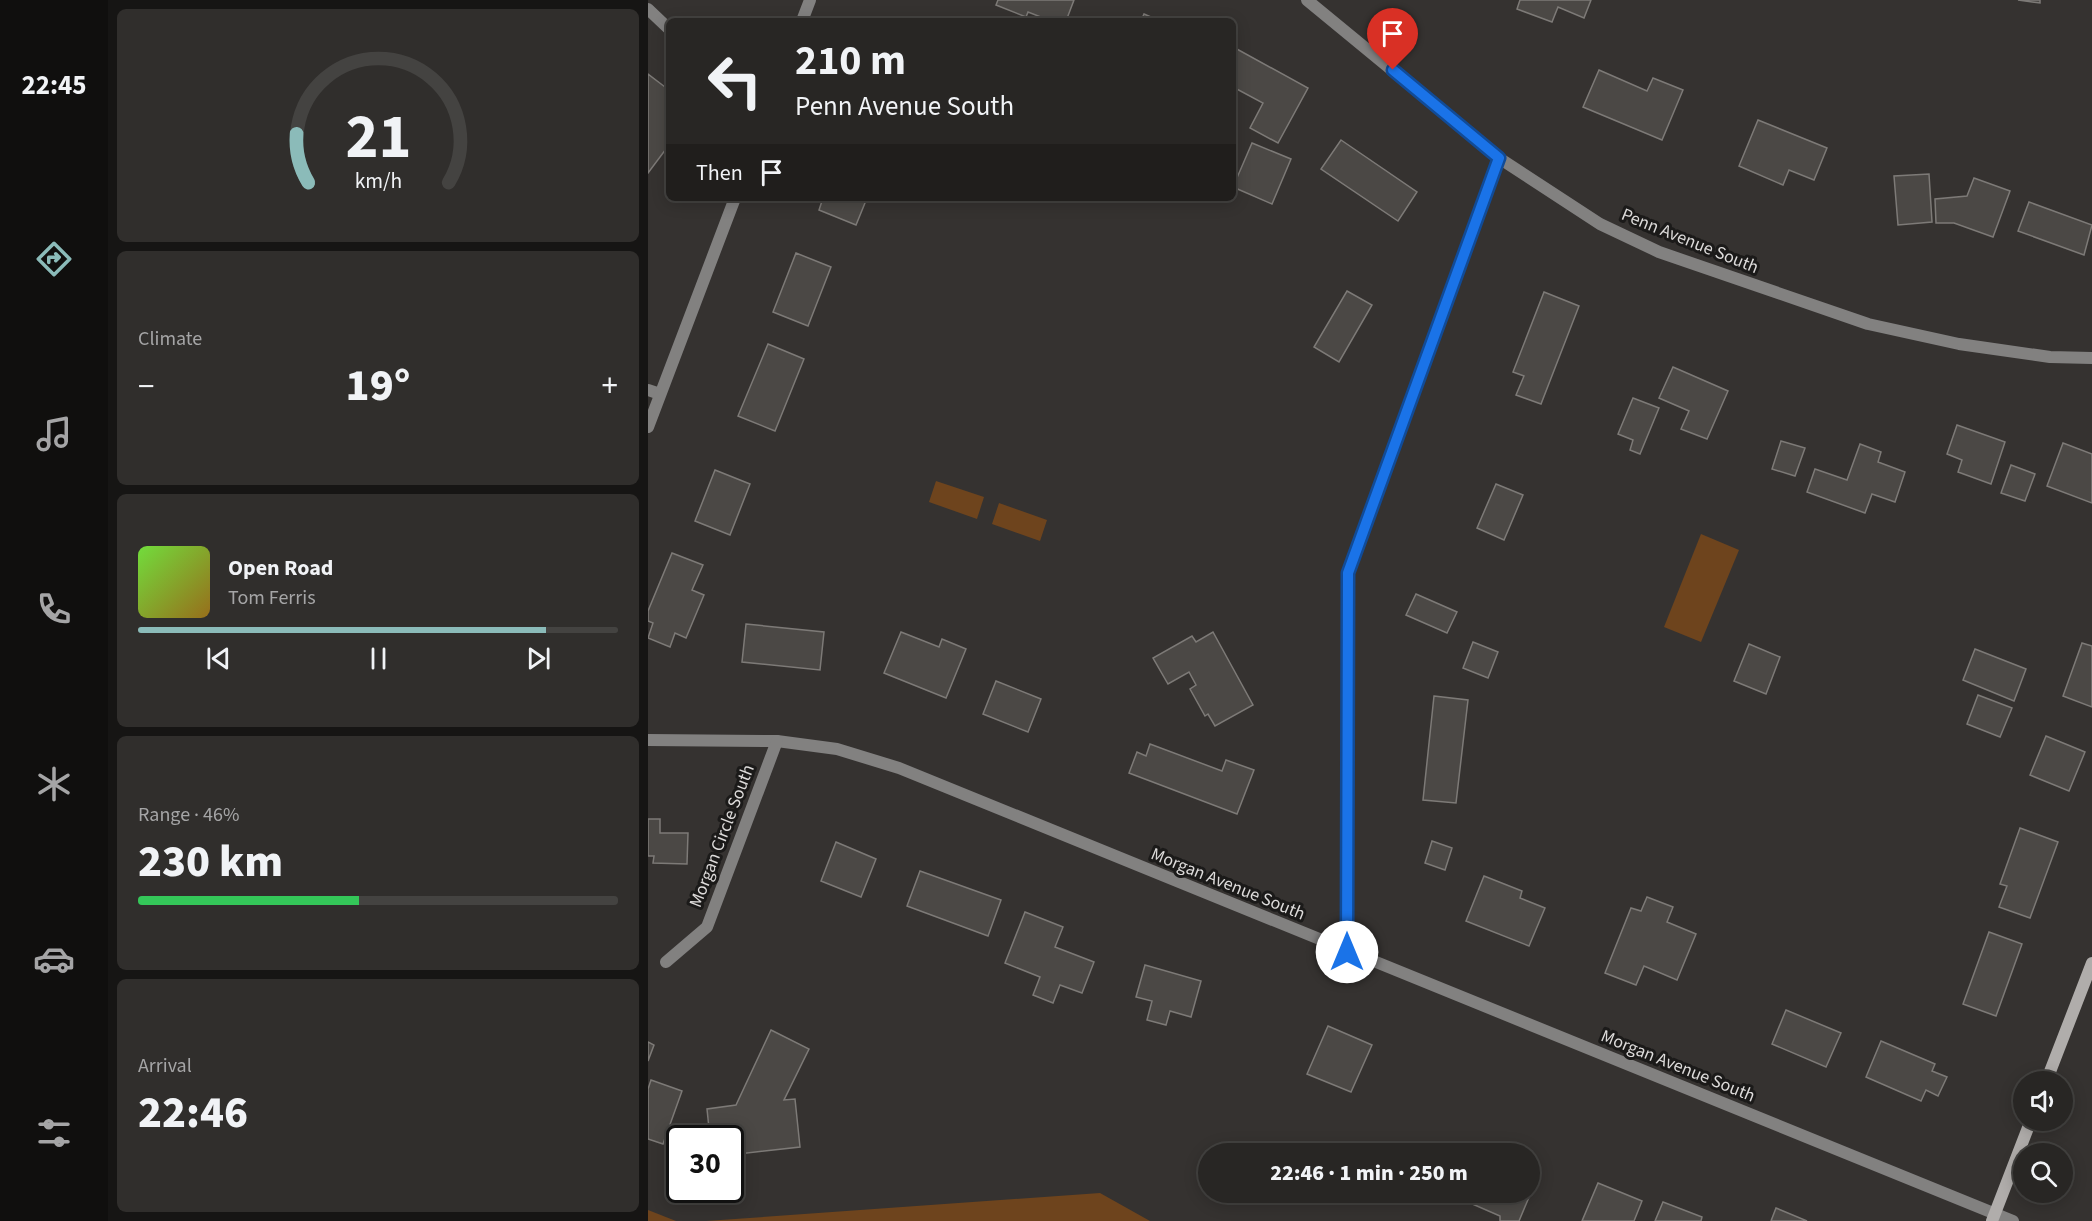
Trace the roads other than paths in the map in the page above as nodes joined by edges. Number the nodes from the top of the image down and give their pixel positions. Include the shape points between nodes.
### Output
1 (810, 0) edge
2 (1307, 0) edge
3 (648, 9) edge
4 (803, 18) edge
5 (666, 25) edge
6 (1499, 158) junction
7 (734, 201) edge
8 (2092, 358) edge
9 (648, 390) edge
10 (660, 394) junction
11 (648, 427) edge
12 (648, 740) edge
13 (777, 741) junction
14 (1347, 952) junction
15 (666, 962) dead end
16 (2092, 963) edge
17 (2050, 1071) edge
18 (2027, 1131) edge
19 (1993, 1217) edge
20 (2013, 1221) edge

1 - 4 street
2 - 6 street, Penn Avenue South
3 - 5 street
6 - 8 street, Penn Avenue South via 1600,224 1659,252 1781,296 1868,324 1959,344 2050,357
6 - 14 street via 1348,573
7 - 10 street
9 - 10 street
10 - 11 street
12 - 13 street, Morgan Avenue South
13 - 14 street, Morgan Avenue South via 837,749 899,768
13 - 15 street, Morgan Circle South via 707,927
14 - 19 street, Morgan Avenue South
16 - 17 street
18 - 19 street
19 - 20 street, Morgan Avenue South

